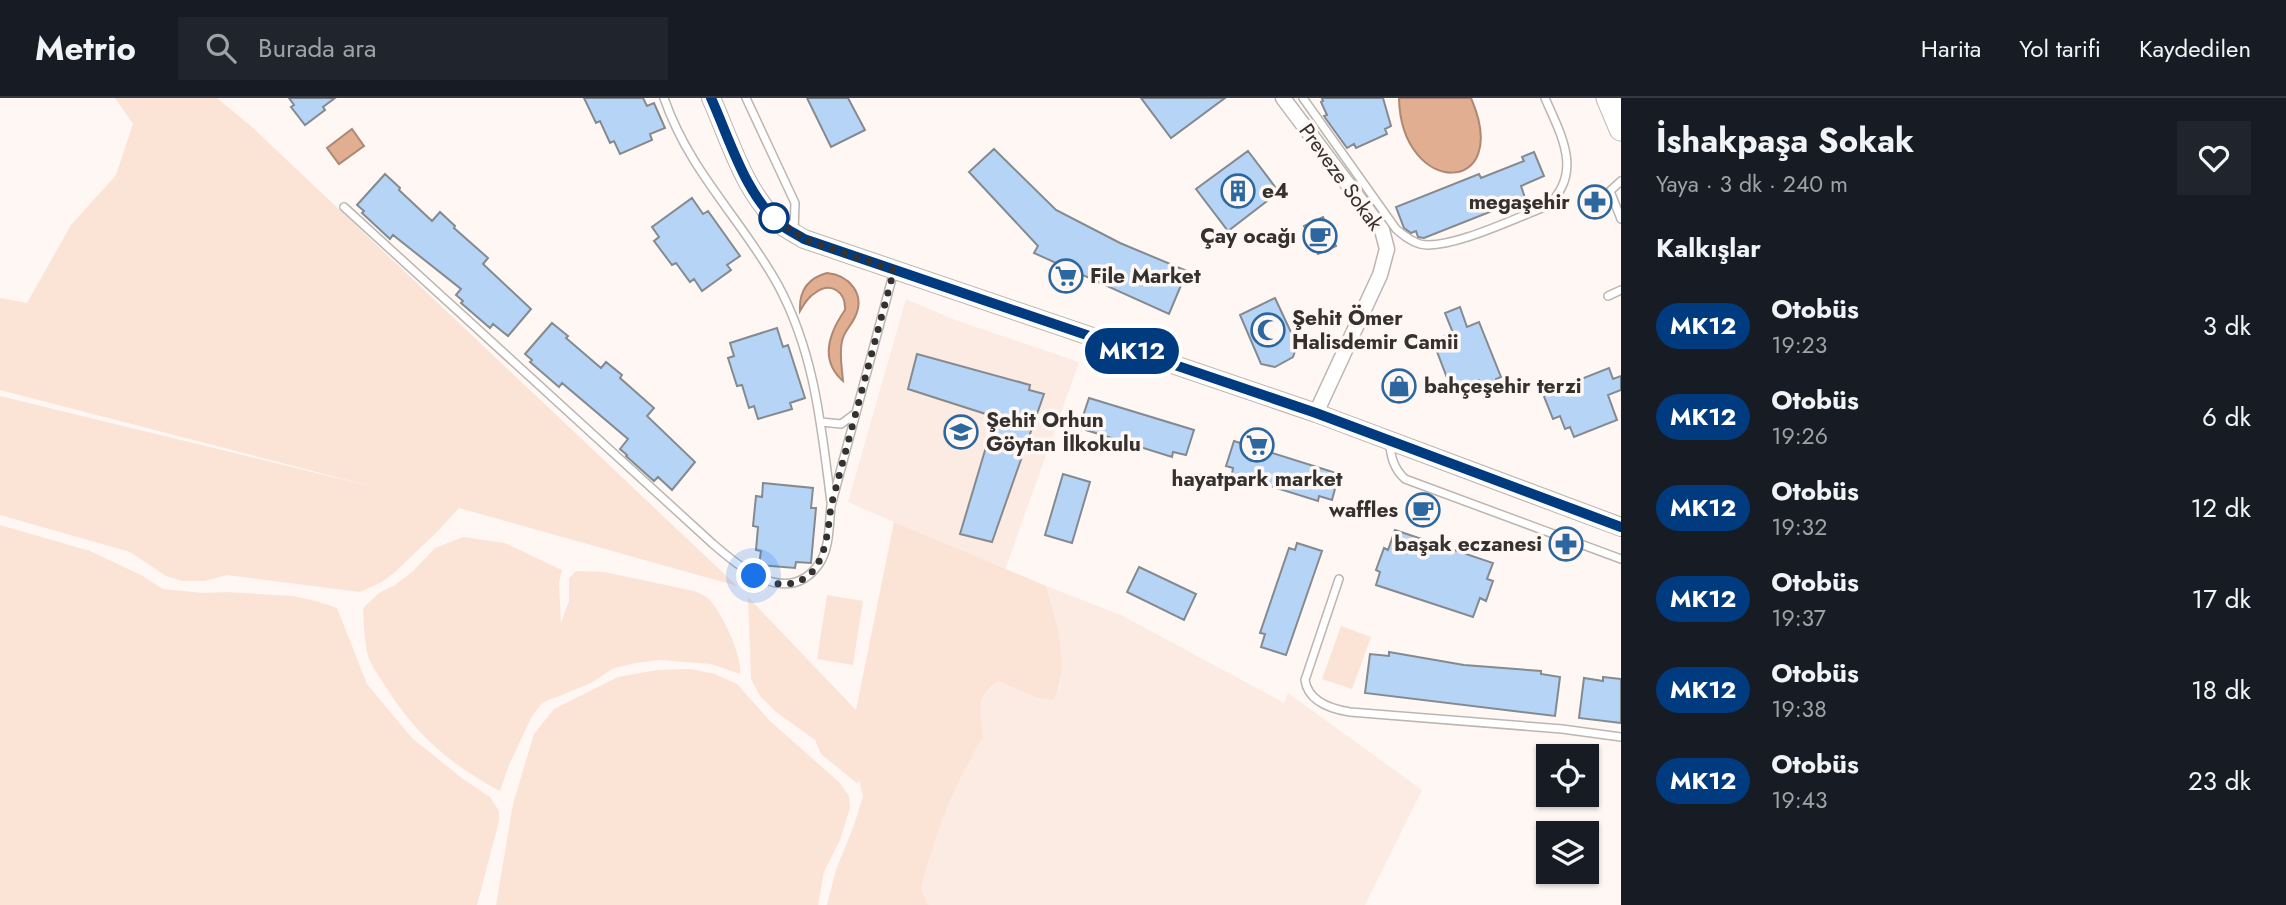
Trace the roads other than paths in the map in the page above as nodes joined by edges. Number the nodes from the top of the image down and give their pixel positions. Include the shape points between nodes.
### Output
1 (664, 98) edge
2 (711, 98) edge
3 (746, 98) edge
4 (1283, 98) edge
5 (1303, 98) edge
6 (1545, 98) edge
7 (1608, 98) edge
8 (1621, 129) edge
9 (1621, 181) edge
10 (344, 207) dead end
11 (1621, 219) edge
12 (794, 233) junction
13 (894, 270) junction
14 (1621, 290) edge
15 (1608, 296) dead end
16 (856, 413) junction
17 (1316, 413) junction
18 (821, 422) junction
19 (1389, 440) junction
20 (831, 506) junction
21 (1621, 527) edge
22 (1621, 559) edge
23 (1339, 579) dead end
24 (1621, 737) edge

1 - 18 lane via 696,167 777,284 808,357
2 - 12 street via 748,181 766,209
3 - 12 lane via 795,203
4 - 17 street, Preveze Sokak via 1382,230 1387,250 1380,275
5 - 6 lane via 1396,229 1420,244 1456,240 1547,206 1558,196 1568,158
7 - 8 main road
9 - 11 lane via 1610,191
10 - 20 lane via 713,544 754,576 779,584 812,571 826,545
12 - 13 street
13 - 16 lane
13 - 17 street
14 - 15 lane
16 - 18 lane via 841,424
16 - 20 lane
17 - 19 street
18 - 20 lane
19 - 21 street
19 - 22 lane via 1392,461 1405,479
23 - 24 lane via 1305,680 1316,700 1350,712

